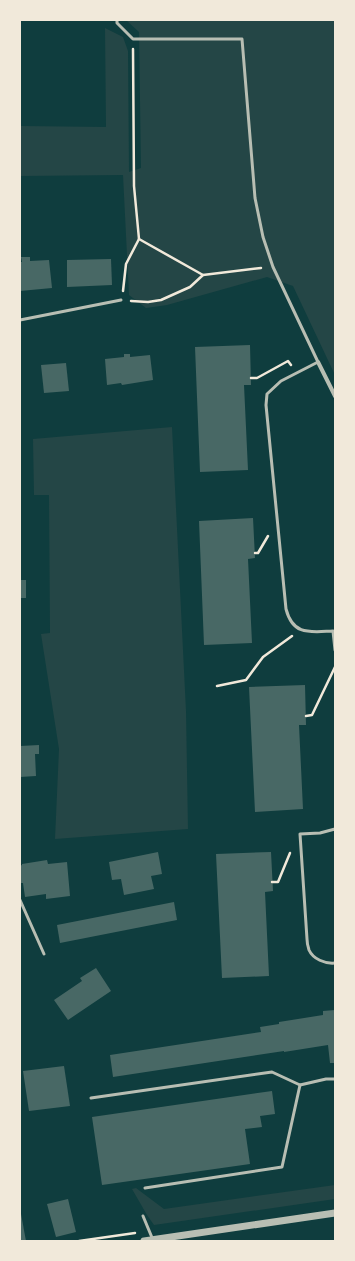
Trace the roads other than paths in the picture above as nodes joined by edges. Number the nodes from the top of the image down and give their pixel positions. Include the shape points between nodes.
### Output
1 (117, 20) edge
2 (121, 300) road end
3 (20, 320) edge
4 (318, 362) junction
5 (335, 396) edge
6 (335, 650) edge
7 (335, 829) edge
8 (20, 900) edge
9 (44, 954) dead end
10 (335, 963) edge
11 (335, 1080) edge
12 (300, 1085) junction
13 (91, 1098) dead end
14 (145, 1188) dead end
15 (335, 1213) edge
16 (142, 1216) dead end
17 (153, 1240) junction
18 (144, 1241) edge

1 - 4 lane via 133,40 242,39 255,198 263,237 273,266
2 - 3 lane
4 - 5 street
4 - 6 lane via 281,381 267,394 266,405 288,618 300,630 333,631
7 - 10 lane via 320,834 300,834 306,940 315,958 329,964
8 - 9 lane
11 - 12 lane via 326,1079
12 - 13 lane via 272,1072
12 - 14 lane via 282,1168
15 - 17 street
16 - 17 lane
17 - 18 street

